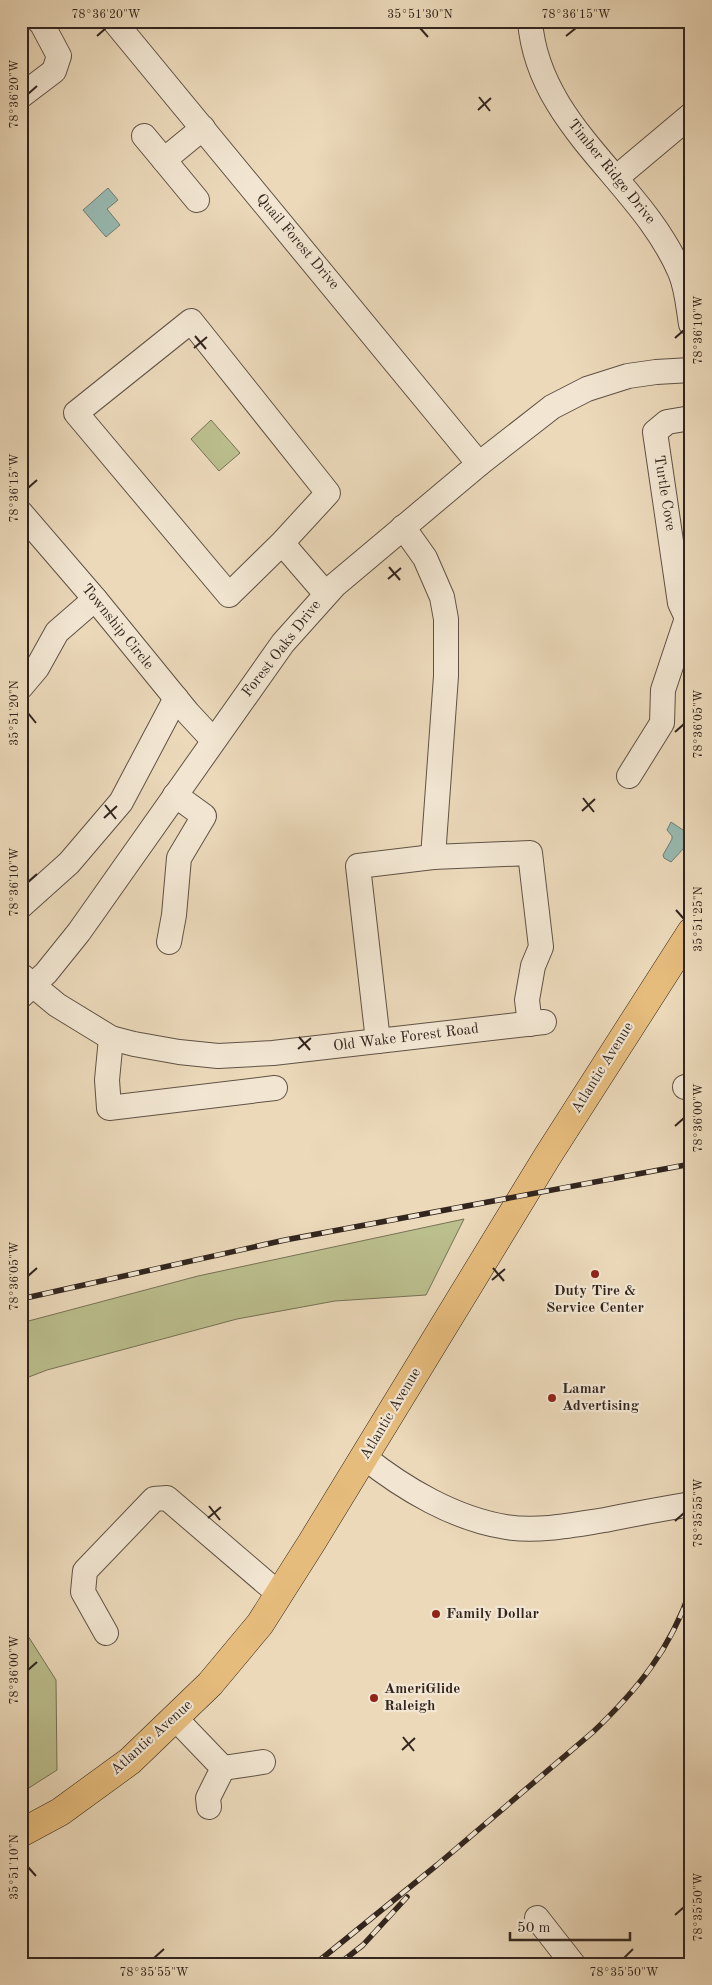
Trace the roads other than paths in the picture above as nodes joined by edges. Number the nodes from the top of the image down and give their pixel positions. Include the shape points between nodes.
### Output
1 (114, 21) edge
2 (530, 21) edge
3 (42, 22) edge
4 (21, 96) edge
5 (691, 115) edge
6 (203, 128) junction
7 (144, 136) dead end
8 (164, 160) junction
9 (616, 178) junction
10 (197, 200) dead end
11 (691, 324) edge
12 (691, 370) edge
13 (691, 418) edge
14 (479, 464) junction
15 (21, 513) edge
16 (403, 527) junction
17 (282, 543) junction
18 (326, 594) junction
19 (95, 599) junction
20 (689, 617) edge
21 (21, 687) edge
22 (176, 698) junction
23 (213, 740) junction
24 (629, 776) dead end
25 (175, 795) junction
26 (433, 857) junction
27 (21, 906) edge
28 (691, 932) edge
29 (169, 942) dead end
30 (25, 985) edge
31 (111, 1038) junction
32 (378, 1041) junction
33 (274, 1088) dead end
34 (364, 1457) junction
35 (691, 1504) edge
36 (279, 1594) junction
37 (106, 1632) dead end
38 (176, 1719) junction
39 (263, 1762) dead end
40 (223, 1768) junction
41 (209, 1807) dead end
42 (21, 1833) edge
43 (538, 1918) dead end
44 (573, 1964) edge

1 - 6 street, Quail Forest Drive
2 - 9 street, Timber Ridge Drive via 545,81 583,140
3 - 4 street via 59,56 54,70
5 - 9 street
6 - 8 street
6 - 14 street, Quail Forest Drive
7 - 8 street
8 - 10 street
9 - 11 street, Timber Ridge Drive via 651,221 674,258 681,274
12 - 14 street, Forest Oaks Drive via 628,376 587,389 552,407
13 - 20 street, Turtle Cove via 667,422 655,432 680,603
14 - 16 street, Forest Oaks Drive
15 - 19 street, Township Circle
16 - 18 street, Forest Oaks Drive
16 - 26 street via 425,558 442,597 446,619 446,676
17 - 17 street via 328,493 191,322 76,413 229,594
17 - 18 street
18 - 23 street, Forest Oaks Drive via 282,644
19 - 21 street via 57,632 37,668
19 - 22 street, Township Circle
20 - 24 street via 663,690 662,723
22 - 23 street, Township Circle
22 - 27 street via 121,802 70,863
23 - 25 street, Forest Oaks Drive
25 - 29 street via 204,816 179,858
25 - 30 street, Forest Oaks Drive via 79,932 56,960
26 - 32 street via 358,866
26 - 32 street, Old Wake Forest Road via 530,853 541,947 533,966 527,1000 537,1023
28 - 34 main road, Atlantic Avenue via 552,1149
30 - 31 street, Old Wake Forest Road
31 - 32 street, Old Wake Forest Road via 179,1052 218,1056
31 - 33 street via 107,1080 109,1108
34 - 35 street via 393,1480 446,1508 507,1527 575,1525
34 - 36 main road, Atlantic Avenue
36 - 37 street via 167,1498 154,1499 85,1571 83,1592
36 - 38 main road, Atlantic Avenue via 260,1624
38 - 40 street
38 - 42 main road, Atlantic Avenue via 130,1761 60,1812
39 - 40 street
40 - 41 street via 208,1798
43 - 44 street

